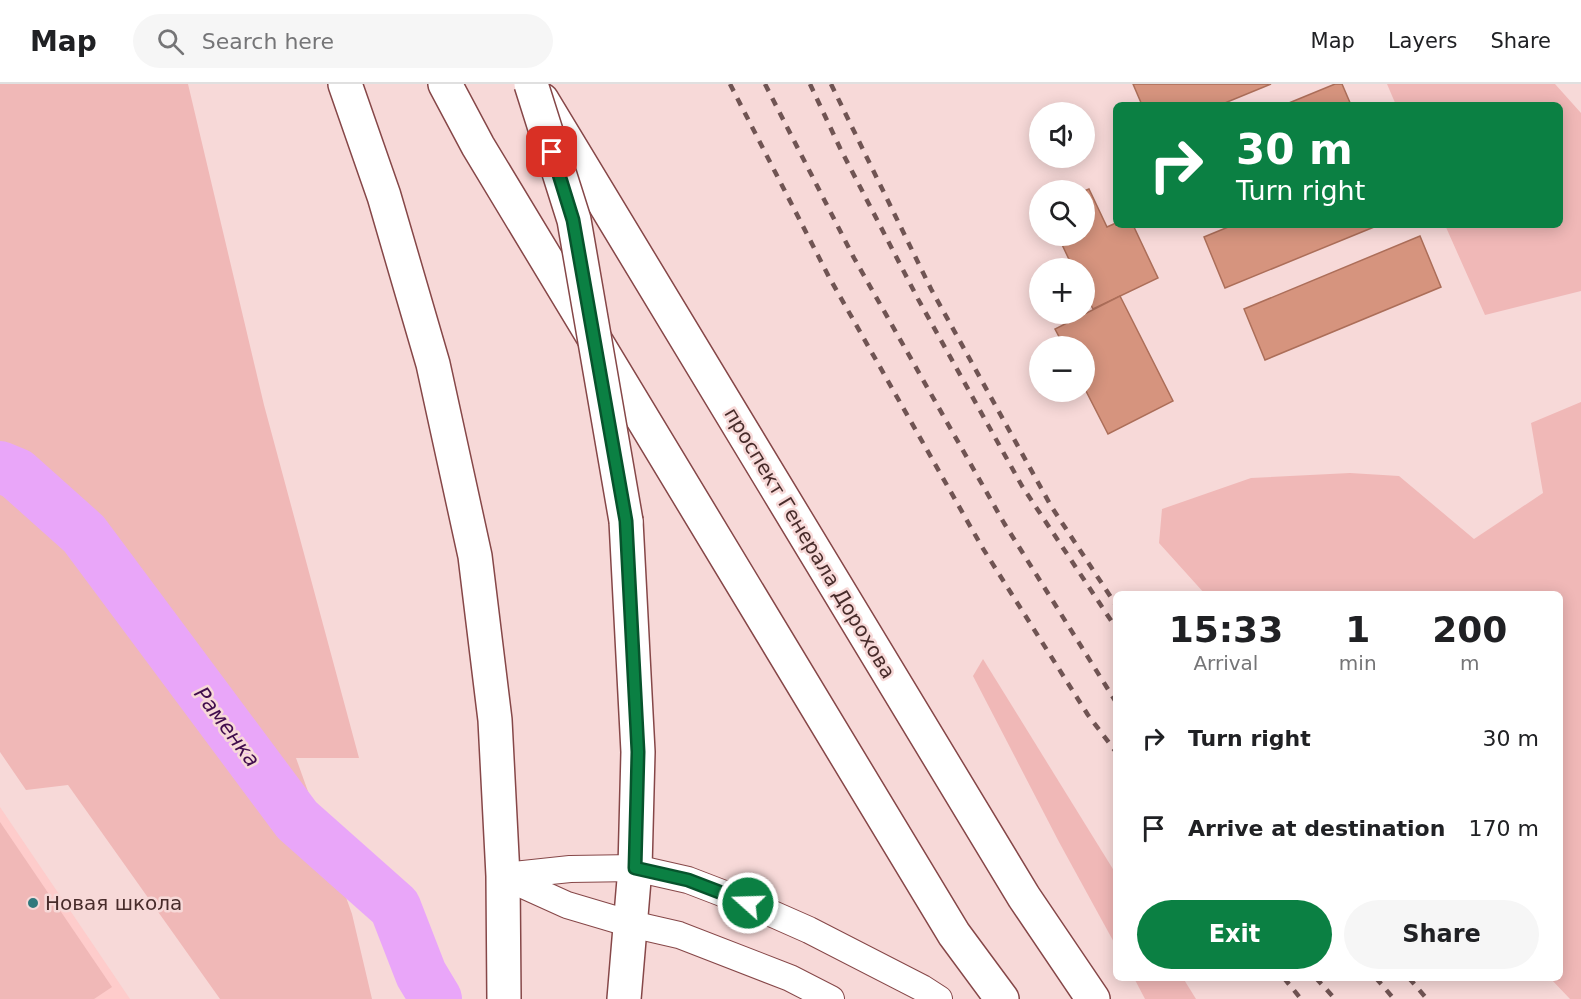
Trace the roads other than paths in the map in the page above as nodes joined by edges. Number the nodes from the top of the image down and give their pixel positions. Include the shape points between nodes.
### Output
1 (345, 84) edge
2 (445, 84) edge
3 (532, 84) edge
4 (635, 868) junction
5 (503, 876) junction
6 (631, 924) junction
7 (504, 999) edge
8 (624, 999) edge
9 (831, 999) edge
10 (939, 999) edge
11 (1002, 999) edge
12 (1093, 999) edge

1 - 5 main road via 384,196 433,364 475,556 495,720
2 - 11 main road via 484,156 954,934
3 - 4 main road, bridge via 573,220 626,521 638,752
3 - 12 main road, проспект Генерала Дорохова via 1024,897
4 - 5 street
4 - 6 main road
4 - 10 street via 688,880 748,903 809,930
5 - 6 street via 567,905
5 - 7 main road
6 - 8 main road
6 - 9 street via 679,934 790,978

